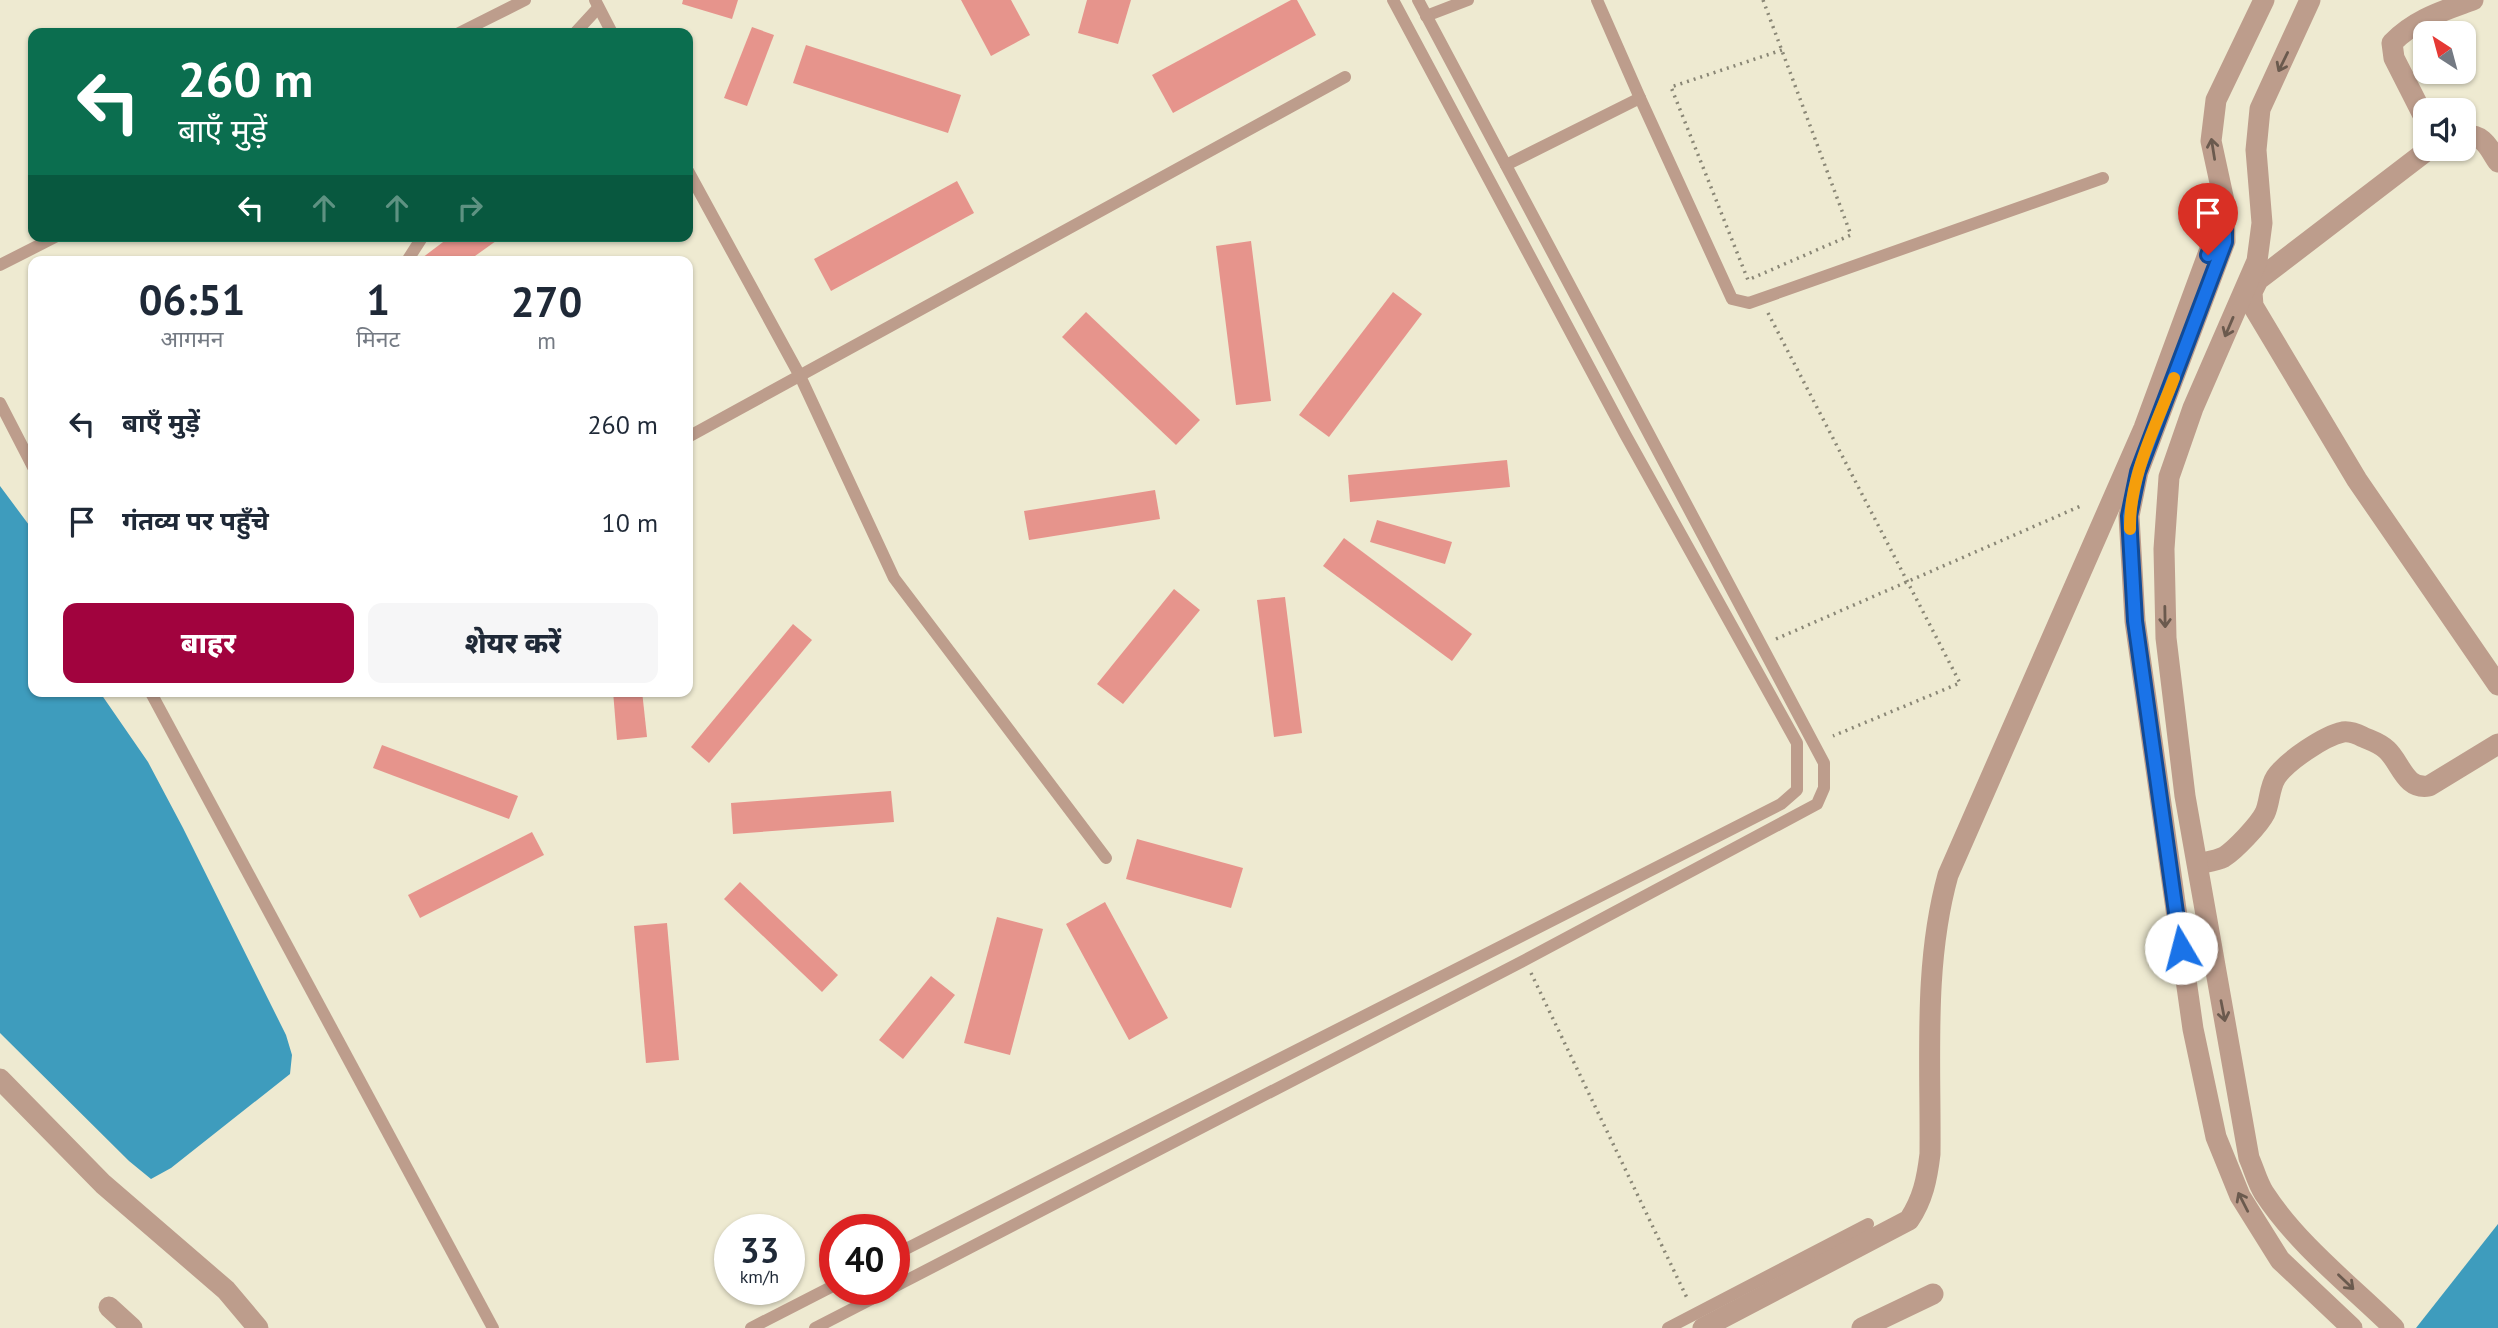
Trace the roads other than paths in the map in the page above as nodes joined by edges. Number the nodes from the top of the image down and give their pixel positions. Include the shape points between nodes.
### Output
1 (524, 0) edge
2 (1393, 0) edge
3 (1418, 0) edge
4 (1468, 0) edge
5 (1597, 0) edge
6 (2264, 0) edge
7 (2310, 0) edge
8 (2473, 0) edge
9 (596, 4) edge
10 (1426, 16) junction
11 (469, 28) edge
12 (579, 28) edge
13 (609, 28) edge
14 (1345, 77) dead end
15 (1640, 98) junction
16 (2414, 98) edge
17 (2476, 136) edge
18 (2413, 161) edge
19 (2498, 162) edge
20 (1506, 165) junction
21 (2103, 178) dead end
22 (693, 180) edge
23 (2225, 216) junction
24 (45, 242) edge
25 (0, 265) edge
26 (800, 376) junction
27 (0, 403) edge
28 (693, 434) edge
29 (28, 457) edge
30 (2498, 685) edge
31 (153, 697) edge
32 (2498, 744) edge
33 (1106, 858) dead end
34 (2198, 864) junction
35 (0, 1079) edge
36 (1868, 1224) dead end
37 (910, 1247) edge
38 (910, 1279) edge
39 (819, 1293) edge
40 (1933, 1294) dead end
41 (860, 1305) edge
42 (109, 1307) dead end
43 (1699, 1321) edge
44 (132, 1328) edge
45 (258, 1328) edge
46 (493, 1328) edge
47 (751, 1328) edge
48 (815, 1328) edge
49 (1668, 1328) edge
50 (1862, 1328) edge
51 (2352, 1328) edge
52 (2395, 1328) edge

1 - 11 lane
2 - 37 lane via 1797,743 1797,790 1780,804
3 - 10 lane
4 - 10 lane
5 - 15 lane
23 -> 6 street via 2211,141 2216,100
7 -> 34 street via 2260,109 2256,150 2262,223 2257,261 2193,408 2169,477 2164,549 2166,638
8 - 16 street via 2421,20 2392,43 2394,58
9 - 12 lane
9 - 13 lane
10 - 20 lane
14 - 26 lane
15 - 20 lane
15 - 21 lane via 1732,299 1749,303
17 - 19 street via 2483,138
18 - 30 street via 2258,280 2252,292 2253,306 2357,480
20 - 38 lane via 1824,763 1824,788 1817,804
22 - 26 lane
23 - 43 street via 2144,428 1948,875 1931,966 1930,1154 1918,1207 1909,1220
51 -> 23 street via 2280,1260 2239,1196 2216,1137 2193,1029 2135,621 2129,516 2138,472 2225,242
24 - 25 lane
26 - 28 lane
26 - 33 lane via 894,578
27 - 29 lane
31 - 46 lane
32 - 34 street via 2421,788 2412,784 2380,744 2355,733 2336,734 2283,769 2264,814 2230,852
34 -> 52 street via 2249,1158 2262,1190 2297,1235
35 - 45 street via 103,1184 226,1290
36 - 43 lane
39 - 47 lane
40 - 50 street
41 - 48 lane
42 - 44 street
43 - 49 lane

